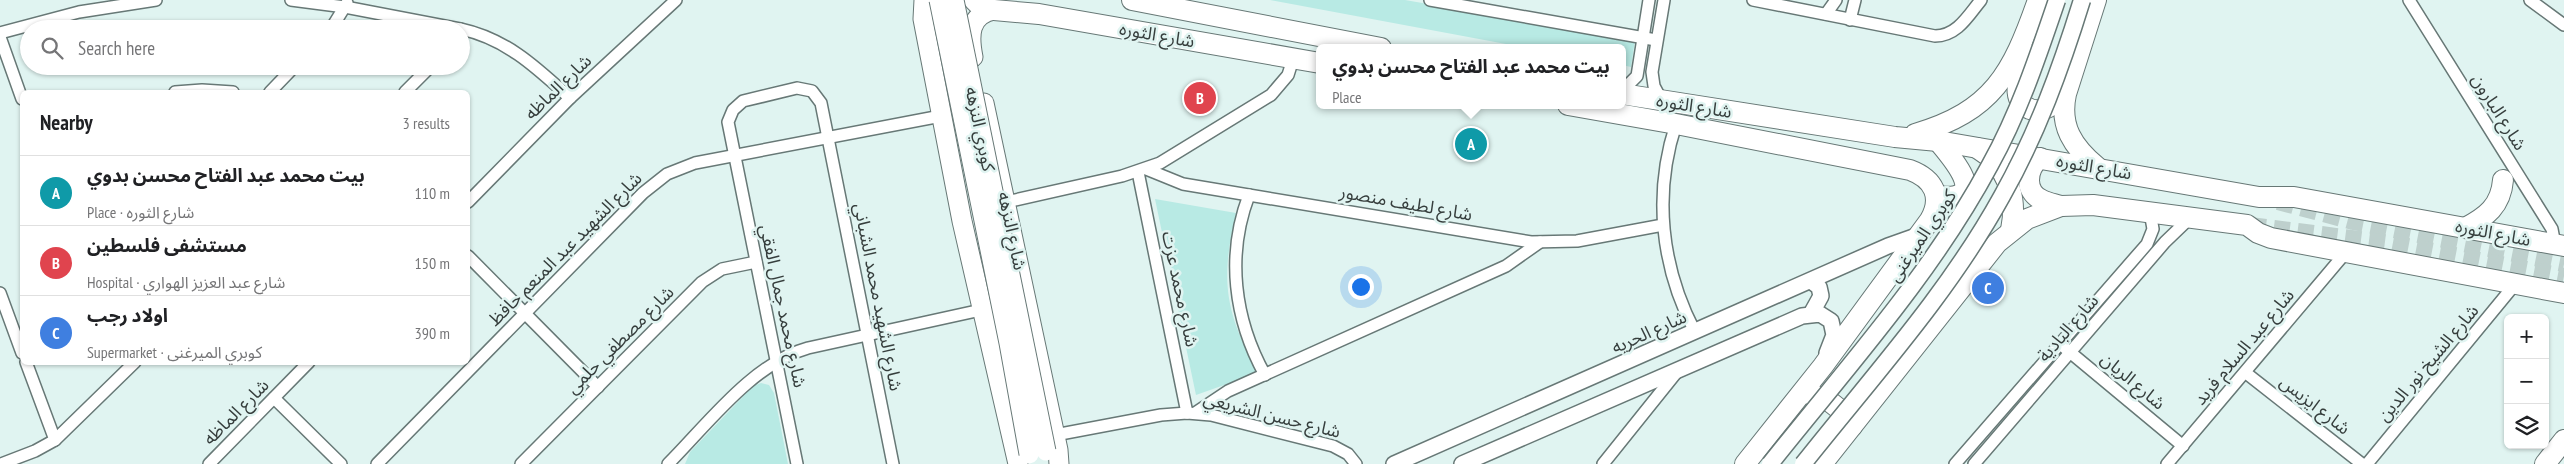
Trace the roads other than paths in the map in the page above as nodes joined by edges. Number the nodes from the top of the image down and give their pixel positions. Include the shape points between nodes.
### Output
1 (156, 0) edge
2 (291, 0) edge
3 (676, 0) edge
4 (924, 0) edge
5 (939, 0) edge
6 (954, 0) edge
7 (974, 0) edge
8 (1132, 0) edge
9 (1430, 0) edge
10 (1649, 0) edge
11 (1664, 0) edge
12 (1754, 0) edge
13 (1836, 0) edge
14 (1855, 0) edge
15 (1980, 0) edge
16 (2026, 0) edge
17 (2038, 0) edge
18 (2057, 0) edge
19 (2082, 0) edge
20 (2096, 0) edge
21 (2530, 0) edge
22 (2414, 3) edge
23 (347, 4) edge
24 (994, 10) junction
25 (1826, 14) junction
26 (51, 20) edge
27 (337, 20) edge
28 (415, 20) edge
29 (1850, 20) junction
30 (2564, 25) edge
31 (20, 29) edge
32 (470, 33) edge
33 (0, 35) edge
34 (1642, 38) junction
35 (2023, 38) junction
36 (1656, 40) junction
37 (1360, 44) edge
38 (1293, 59) junction
39 (1316, 62) edge
40 (286, 75) edge
41 (422, 75) edge
42 (1626, 88) edge
43 (272, 90) edge
44 (407, 90) edge
45 (20, 93) edge
46 (1626, 93) edge
47 (2066, 94) junction
48 (570, 98) junction
49 (983, 100) junction
50 (1662, 101) junction
51 (1591, 109) edge
52 (940, 112) junction
53 (1676, 124) junction
54 (828, 137) junction
55 (1904, 137) junction
56 (1938, 141) junction
57 (1976, 148) junction
58 (734, 156) junction
59 (2040, 158) junction
60 (2097, 167) junction
61 (1142, 170) junction
62 (2503, 180) dead end
63 (1249, 195) junction
64 (1936, 196) junction
65 (470, 200) edge
66 (1006, 202) junction
67 (2061, 206) junction
68 (2150, 212) junction
69 (2191, 218) junction
70 (1663, 225) junction
71 (2465, 228) junction
72 (1919, 235) junction
73 (2004, 236) junction
74 (1540, 242) junction
75 (2559, 245) edge
76 (2347, 251) junction
77 (470, 258) edge
78 (756, 262) junction
79 (1811, 281) junction
80 (2516, 284) junction
81 (0, 293) edge
82 (2564, 293) edge
83 (981, 310) junction
84 (525, 314) junction
85 (1811, 314) junction
86 (1695, 332) junction
87 (867, 335) junction
88 (2060, 343) junction
89 (20, 344) edge
90 (2071, 352) junction
91 (776, 361) junction
92 (27, 365) edge
93 (132, 365) edge
94 (306, 365) edge
95 (1824, 366) junction
96 (1681, 368) junction
97 (2246, 373) junction
98 (1265, 375) junction
99 (598, 387) junction
100 (1802, 392) junction
101 (274, 398) junction
102 (1191, 413) junction
103 (1852, 426) junction
104 (1055, 435) junction
105 (55, 440) junction
106 (2564, 440) edge
107 (2183, 446) junction
108 (1, 464) edge
109 (208, 464) edge
110 (341, 464) edge
111 (377, 464) edge
112 (521, 464) edge
113 (668, 464) edge
114 (798, 464) edge
115 (893, 464) edge
116 (1018, 464) edge
117 (1030, 464) edge
118 (1049, 464) edge
119 (1059, 464) edge
120 (1356, 464) edge
121 (1394, 464) edge
122 (1462, 464) edge
123 (1603, 464) edge
124 (1744, 464) edge
125 (1770, 464) edge
126 (1803, 464) edge
127 (1822, 464) edge
128 (1955, 464) edge
129 (1974, 464) edge
130 (2167, 464) edge
131 (2362, 464) edge
132 (2367, 464) edge
133 (2545, 464) edge

1 - 26 street via 78,12
2 - 23 street
3 - 48 street, شارع الماظه
4 - 52 main road via 923,19
5 - 117 main road, كوبري النزهه, bridge
6 - 118 main road, كوبري النزهه, bridge
7 - 24 highway via 980,8
8 - 37 highway, شارع الثوره
9 - 34 street
10 - 34 street
11 - 36 street
12 - 25 street
13 - 25 street
14 - 29 street
15 - 29 street via 1949,35 1935,36
16 - 35 highway
17 - 35 highway
18 - 125 main road, كوبري الميرغنى, bridge via 2014,116 1962,213 1906,295
19 - 126 main road, bridge via 2039,122 1991,216 1936,298
20 - 47 highway
21 - 30 street
22 - 75 street, شارع البارون
23 - 27 street
23 - 28 street
24 - 38 highway, شارع الثوره via 1039,14
24 - 49 main road, شارع النزهه via 978,18 970,34
25 - 29 street
31 - 33 street
32 - 48 street via 499,42 520,54
33 - 45 street
34 - 36 street
34 - 42 street via 1637,76
35 - 47 highway via 2024,60 2017,87 2020,101 2032,110 2041,110
35 - 55 highway via 2004,76 1976,107 1949,123
36 - 50 street via 1652,79
38 - 39 highway, شارع الثوره
38 - 61 street via 1288,75 1271,95 1175,155
40 - 43 street
41 - 44 street
46 - 50 highway, شارع الثوره
47 - 60 highway via 2064,116 2070,137 2082,155
48 - 65 street, شارع الماظه
49 - 52 main road via 971,90 959,89 948,94
49 - 66 main road, شارع النزهه
50 - 55 highway, شارع الثوره
51 - 53 highway, شارع الثوره
52 - 54 street, شارع الشهيد عبد المنعم حافظ
52 - 83 main road
53 - 64 highway, شارع الثوره via 1910,170 1924,177
53 - 70 street via 1664,173
54 - 58 street, شارع الشهيد عبد المنعم حافظ
54 - 58 street via 819,98 812,91 796,88 749,98 738,105 728,122
54 - 87 street, شارع الشهيد محمد الشباني
55 - 56 highway, شارع الثوره
56 - 57 highway, شارع الثوره
56 - 64 highway via 1965,179 1957,195 1948,198
57 - 59 highway, شارع الثوره
57 - 73 highway via 1999,167 2009,184 2014,212
58 - 78 street, شارع محمد جمال الفقي
58 - 84 street, شارع الشهيد عبد المنعم حافظ via 685,166 658,180
59 - 60 highway, شارع الثوره
59 - 67 highway via 2029,174 2031,189 2041,200
60 - 71 highway, شارع الثوره via 2259,197 2294,197
61 - 63 street, شارع لطيف منصور via 1176,182
61 - 66 street
61 - 102 street, شارع محمد عزت
62 - 71 highway via 2493,208
63 - 74 street, شارع لطيف منصور
63 - 98 street via 1239,229 1236,279 1244,329
64 - 72 highway via 1936,210
66 - 104 main road, شارع النزهه
67 - 68 highway, شارع الثوره via 2094,205
67 - 73 highway, شارع الثوره via 2035,215
68 - 69 highway, شارع الثوره
68 - 88 street, شارع البادية via 2153,229 2147,244
69 - 76 highway, شارع الثوره via 2247,225 2271,238
69 - 90 street, شارع البادية via 2165,242
70 - 74 street, شارع لطيف منصور via 1577,241
70 - 86 street via 1673,280
71 - 75 highway, شارع الثوره
72 - 79 street, شارع الحريه
72 - 95 highway
73 - 103 highway
74 - 98 street via 1500,269
76 - 80 highway, شارع الثوره
76 - 97 street, شارع عبد السلام فريد
77 - 84 street
78 - 91 street, شارع محمد جمال الفقي
78 - 99 street, شارع مصطفي حلمي via 728,268 707,278
79 - 85 street via 1822,294
79 - 86 street, شارع الحريه
80 - 82 highway, شارع الثوره
80 - 132 street, شارع الشيخ نور الدين
81 - 89 street
83 - 87 street
83 - 116 main road
84 - 99 street
84 - 111 street, شارع الشهيد عبد المنعم حافظ
85 - 95 street via 1824,315 1834,328
85 - 96 street via 1797,317
86 - 121 street, شارع الحريه
87 - 91 street via 800,350
87 - 115 street, شارع الشهيد محمد الشباني
88 - 90 street, شارع الريان
88 - 128 street, شارع البادية
90 - 107 street, شارع الريان
90 - 129 street, شارع البادية
91 - 113 street via 751,380
91 - 114 street, شارع محمد جمال الفقي
92 - 105 street
93 - 105 street
94 - 101 street, شارع الماظه
95 - 100 highway
96 - 122 street
96 - 123 street
97 - 107 street, شارع عبد السلام فريد
97 - 131 street, شارع ايزيس
98 - 102 street via 1222,394
99 - 112 street, شارع مصطفي حلمي
100 - 103 highway via 1832,402
100 - 124 highway
101 - 109 street, شارع الماظه
101 - 110 street
102 - 104 street, شارع حسن الشريعي via 1161,415
102 - 120 street, شارع حسن الشريعي via 1333,446 1348,454
103 - 127 highway
104 - 119 main road, شارع النزهه
105 - 108 street
106 - 133 highway
107 - 130 street, شارع عبد السلام فريد

